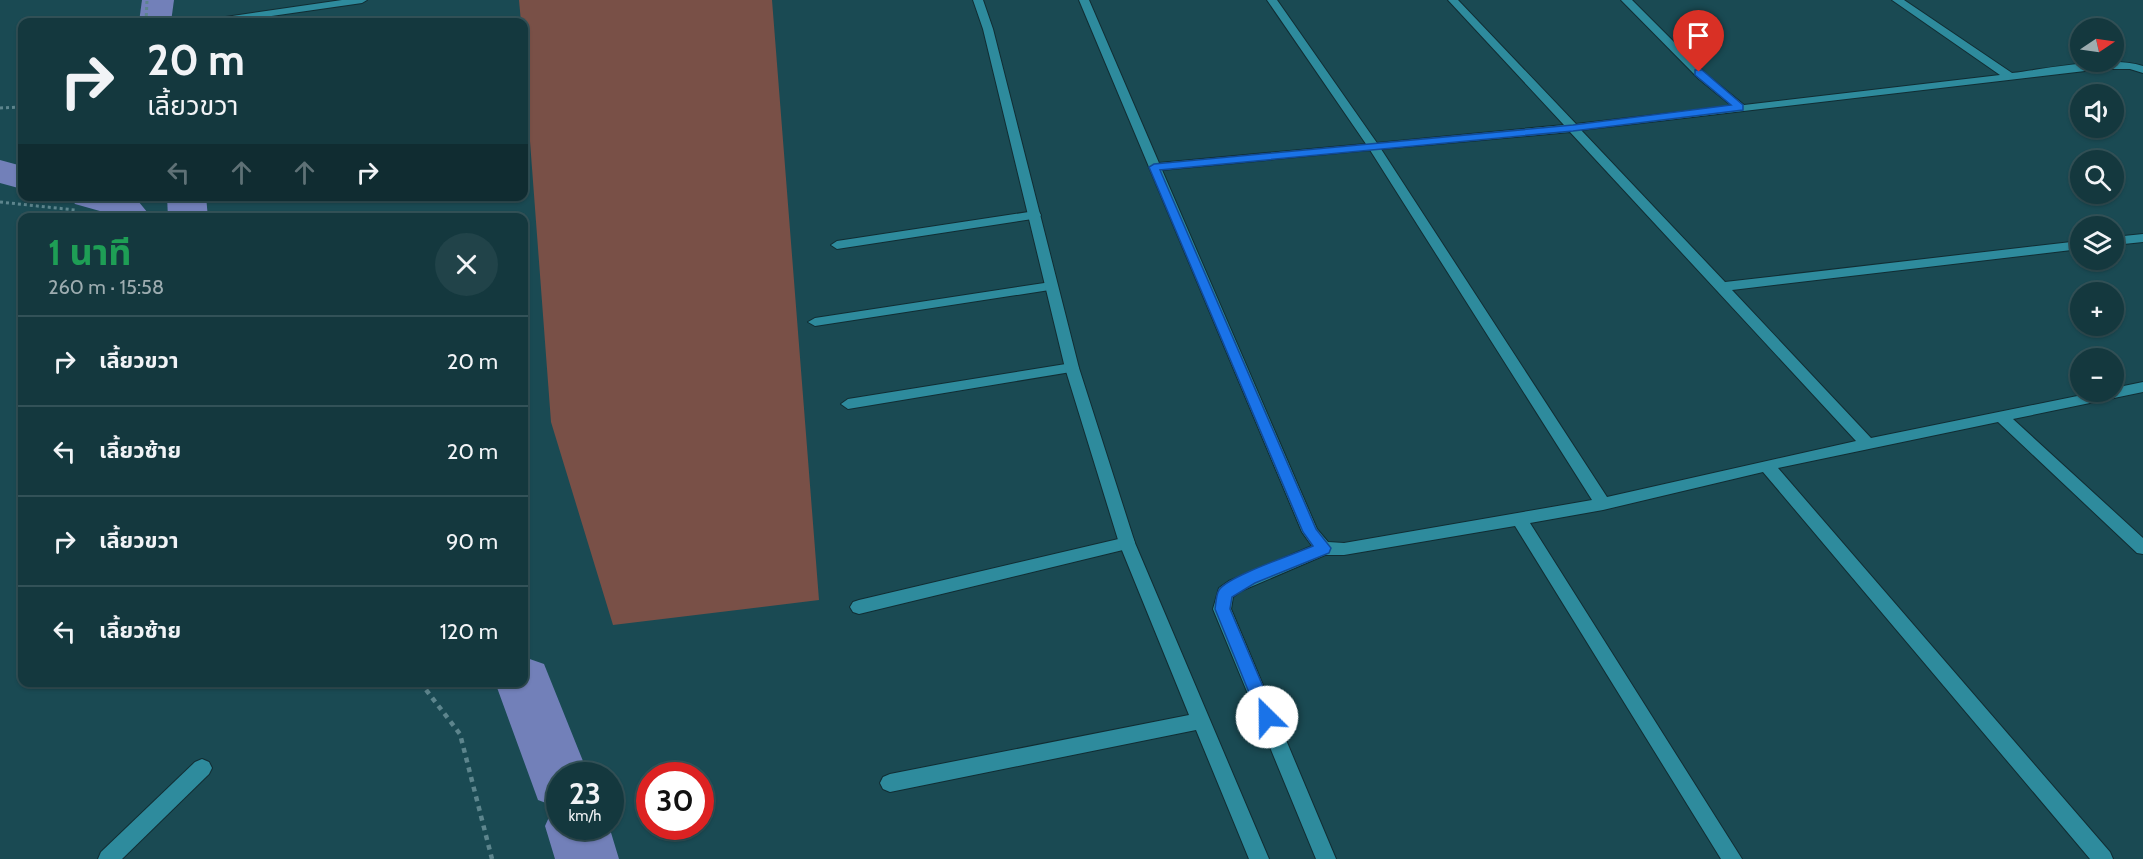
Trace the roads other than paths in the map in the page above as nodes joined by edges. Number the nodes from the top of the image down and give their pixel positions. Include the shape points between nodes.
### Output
1 (362, 0) edge
2 (978, 0) edge
3 (1084, 0) edge
4 (1272, 0) edge
5 (1453, 0) edge
6 (1626, 0) edge
7 (1897, 0) edge
8 (239, 18) edge
9 (2143, 70) edge
10 (2009, 76) junction
11 (1740, 107) junction
12 (1573, 128) junction
13 (1373, 146) junction
14 (1154, 167) junction
15 (1035, 215) junction
16 (2143, 238) edge
17 (2124, 240) edge
18 (837, 245) dead end
19 (2070, 246) edge
20 (1052, 286) junction
21 (1722, 287) junction
22 (815, 322) dead end
23 (1072, 368) junction
24 (2143, 387) edge
25 (848, 404) dead end
26 (2001, 417) junction
27 (1869, 445) junction
28 (1766, 465) junction
29 (1603, 504) junction
30 (1520, 519) junction
31 (1127, 543) junction
32 (1324, 548) junction
33 (2143, 548) edge
34 (859, 607) dead end
35 (1199, 721) junction
36 (202, 768) dead end
37 (890, 783) dead end
38 (108, 859) edge
39 (1259, 859) edge
40 (1326, 859) edge
41 (1732, 859) edge
42 (2103, 859) edge

1 - 8 street
2 - 15 street
3 - 14 street
4 - 13 street
5 - 12 street
6 - 11 street
7 - 10 street
9 - 10 street via 2102,66
10 - 11 street
11 - 12 street
12 - 13 street
12 - 21 street
13 - 14 street
13 - 29 street
14 - 32 street via 1310,532
15 - 18 street
15 - 20 street
16 - 17 street
19 - 21 street
20 - 22 street
20 - 23 street
21 - 27 street
23 - 25 street
23 - 31 street
24 - 26 street
26 - 27 street
26 - 33 street
27 - 28 street
28 - 29 street
28 - 42 street
29 - 30 street
30 - 32 street via 1344,549
30 - 41 street
31 - 34 street
31 - 35 street
32 - 40 street via 1234,586 1225,593 1222,609
35 - 37 street
35 - 39 street
36 - 38 street

